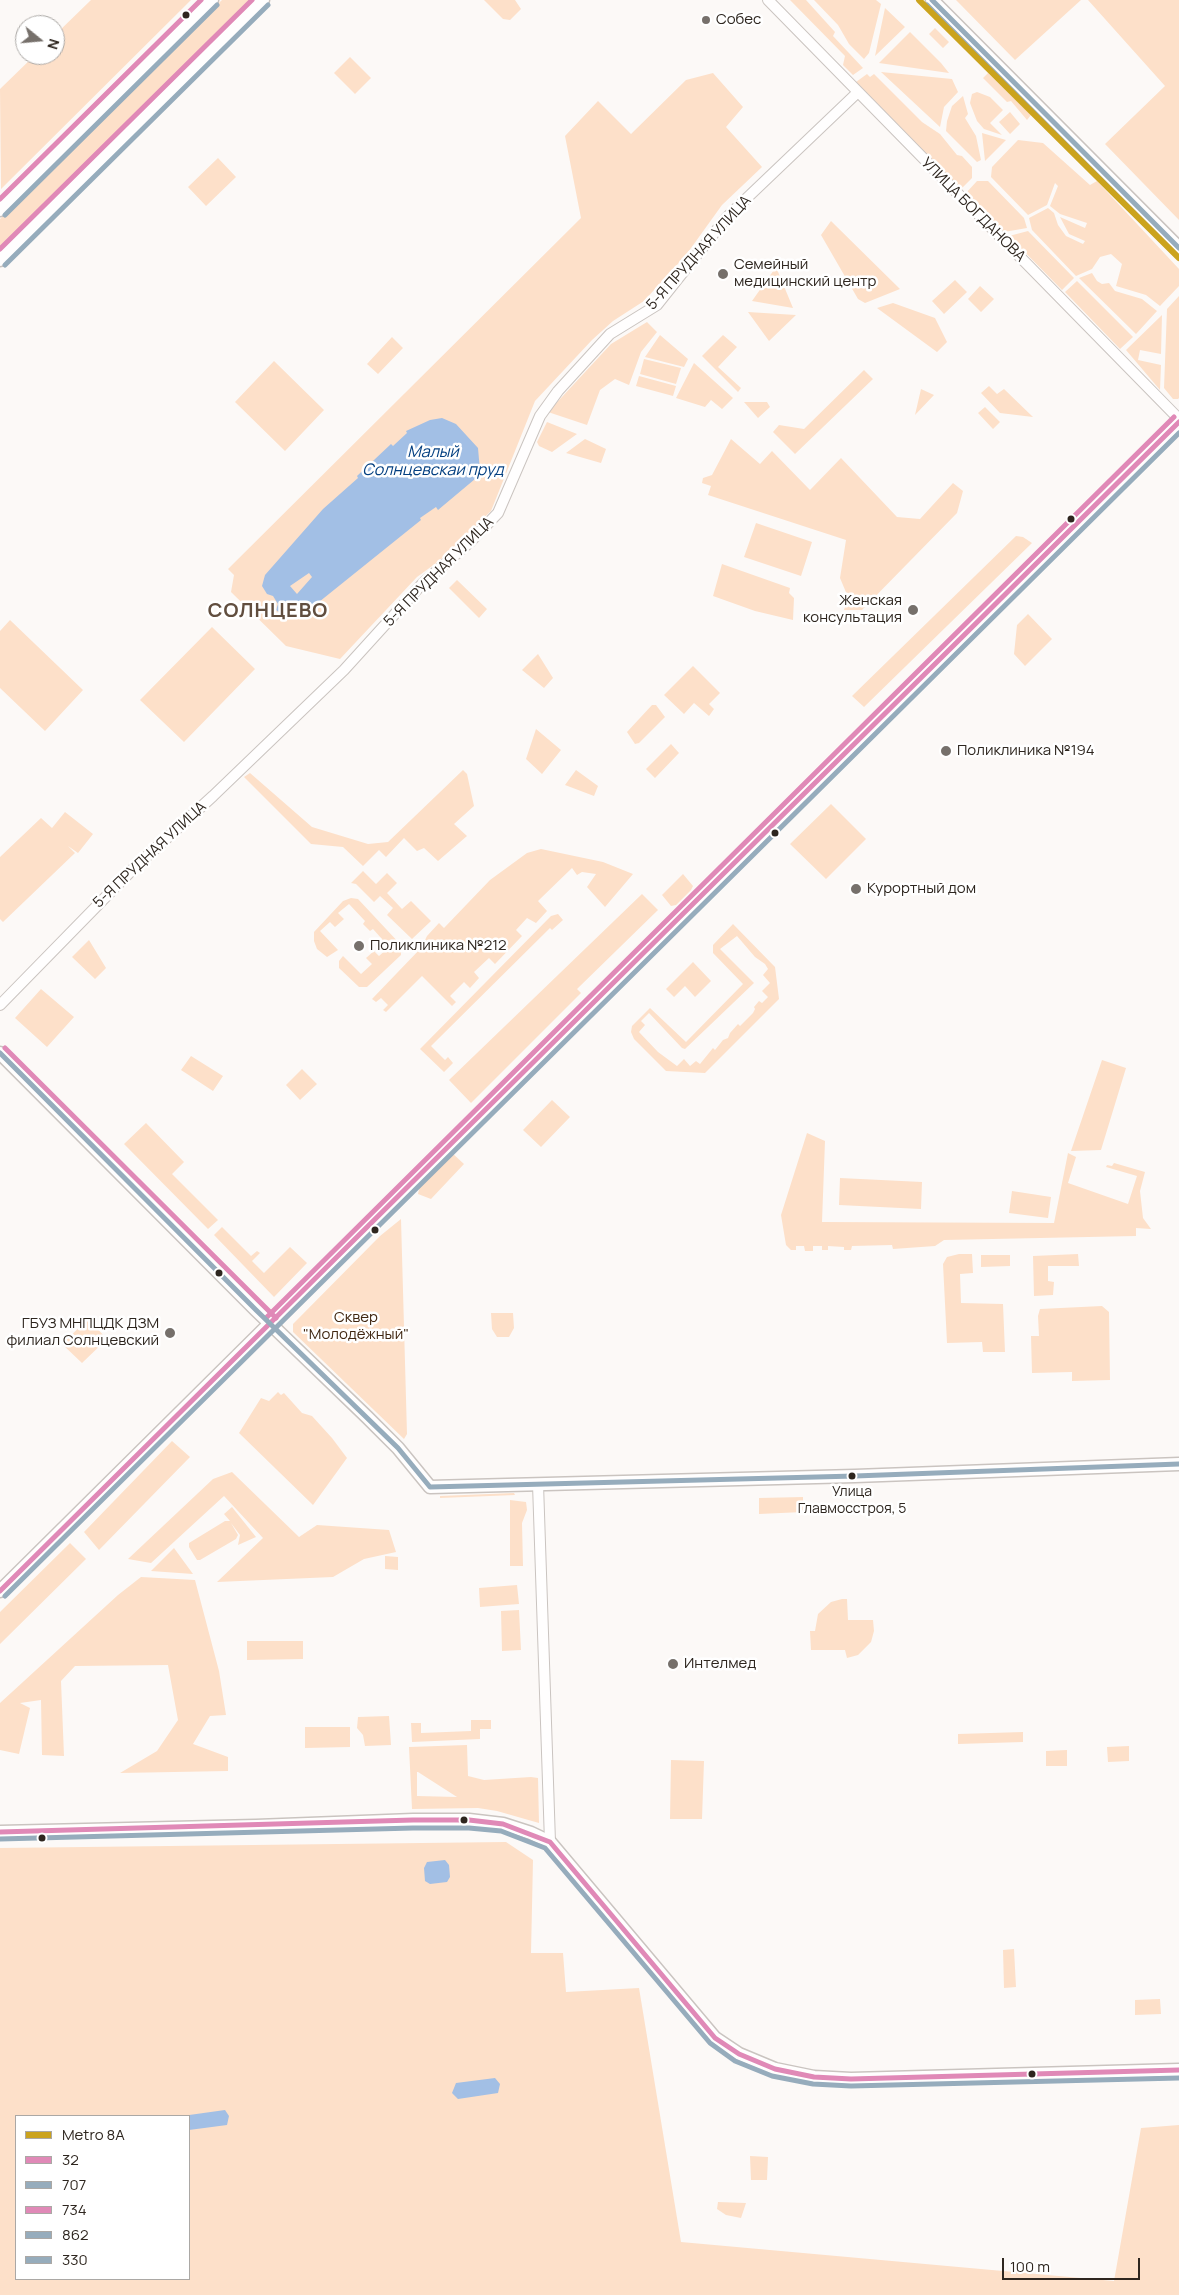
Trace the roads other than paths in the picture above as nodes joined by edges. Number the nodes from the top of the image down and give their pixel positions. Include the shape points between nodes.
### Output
1 (212, 0) edge
2 (263, 0) edge
3 (768, 0) edge
4 (932, 0) edge
5 (858, 92) junction
6 (0, 210) edge
7 (1179, 248) edge
8 (0, 260) edge
9 (1179, 420) edge
10 (0, 1005) edge
11 (0, 1053) edge
12 (271, 1323) junction
13 (1179, 1464) edge
14 (538, 1484) junction
15 (0, 1590) edge
16 (0, 1832) edge
17 (550, 1842) junction
18 (1179, 2070) edge

1 - 6 street
2 - 8 street
3 - 5 street, УЛИЦА БОГДАНОВА
4 - 7 street
5 - 9 street, УЛИЦА БОГДАНОВА
5 - 10 street, 5-Я ПРУДНАЯ УЛИЦА via 727,217 657,305 610,334 558,390 540,416 498,513 423,583 344,670 132,869
9 - 12 street
11 - 12 street
12 - 14 street via 388,1437 432,1488
12 - 15 street
13 - 14 street
14 - 17 street
16 - 17 street via 452,1819 503,1824 532,1832
17 - 18 street via 715,2038 739,2054 774,2070 851,2079

